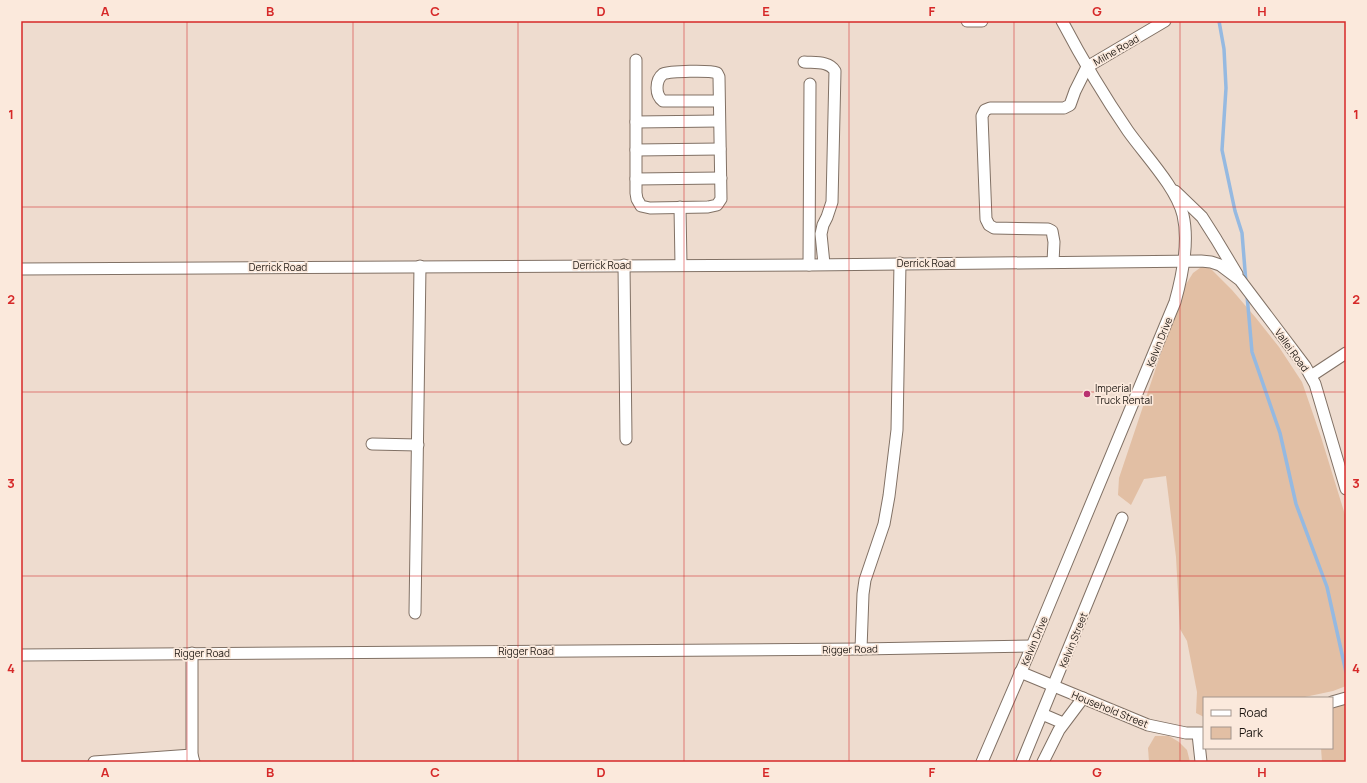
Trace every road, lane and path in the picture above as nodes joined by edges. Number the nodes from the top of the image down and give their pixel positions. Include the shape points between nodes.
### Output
1 (967, 21) edge
2 (982, 21) edge
3 (1062, 21) edge
4 (1165, 21) edge
5 (636, 60) dead end
6 (804, 62) dead end
7 (1087, 67) junction
8 (810, 84) dead end
9 (720, 101) junction
10 (720, 121) junction
11 (636, 122) junction
12 (720, 149) junction
13 (636, 150) junction
14 (721, 178) junction
15 (636, 179) junction
16 (1169, 185) junction
17 (680, 207) junction
18 (1053, 262) junction
19 (1183, 262) junction
20 (900, 263) junction
21 (824, 264) junction
22 (624, 265) junction
23 (682, 265) junction
24 (809, 265) junction
25 (420, 266) junction
26 (21, 269) edge
27 (1240, 280) junction
28 (1346, 353) edge
29 (1311, 376) junction
30 (626, 439) dead end
31 (372, 444) dead end
32 (418, 445) junction
33 (1346, 489) edge
34 (1122, 518) dead end
35 (415, 613) dead end
36 (1032, 646) junction
37 (861, 649) junction
38 (21, 654) edge
39 (192, 654) junction
40 (1020, 672) junction
41 (1054, 686) junction
42 (1083, 698) junction
43 (1346, 698) edge
44 (1333, 702) edge
45 (1042, 714) junction
46 (1063, 723) junction
47 (1201, 734) edge
48 (193, 758) edge
49 (94, 762) edge
50 (982, 762) edge
51 (1022, 762) edge
52 (1043, 762) edge
53 (1201, 762) edge

1 - 2 street
3 - 7 street, Kelvin Drive
4 - 7 street, Milne Road
5 - 11 street
6 - 21 street via 829,65 835,71 832,202 821,234
7 - 16 street, Kelvin Drive via 1128,130
7 - 18 street via 1070,105 1064,108 990,108 985,110 982,116 986,219 994,228 1052,231
8 - 24 street
9 - 9 street via 663,101 658,94 658,80 662,74 669,72 717,73
9 - 10 street
10 - 11 street
10 - 12 street
11 - 13 street
12 - 13 street
12 - 14 street
13 - 15 street
14 - 15 street
14 - 17 street via 722,199 717,205
15 - 17 street via 637,199 641,206
16 - 19 street, Kelvin Drive via 1184,222
16 - 27 street via 1202,217
17 - 23 street
18 - 19 street, Derrick Road
18 - 20 street, Derrick Road
19 - 27 street, Vallei Road via 1201,261 1220,265
19 - 36 street, Kelvin Drive via 1175,302
20 - 21 street, Derrick Road
20 - 37 street via 897,430 884,524 865,580
21 - 24 street, Derrick Road
22 - 23 street, Derrick Road
22 - 25 street, Derrick Road
22 - 30 street
23 - 24 street, Derrick Road
25 - 26 street, Derrick Road
25 - 32 street
27 - 29 street, Vallei Road
28 - 29 street
29 - 33 street, Vallei Road
31 - 32 street
32 - 35 street
34 - 41 street, Kelvin Street
36 - 37 street, Rigger Road
36 - 40 street, Kelvin Drive
37 - 39 street, Rigger Road
38 - 39 street, Rigger Road
39 - 48 street
40 - 41 street, Household Street
40 - 50 street, Kelvin Drive
41 - 42 street, Household Street
41 - 45 street, Kelvin Street
42 - 46 street
42 - 47 street, Household Street via 1148,725
43 - 44 street
45 - 46 street
45 - 51 street, Kelvin Street
46 - 52 street
47 - 53 street
48 - 49 street

